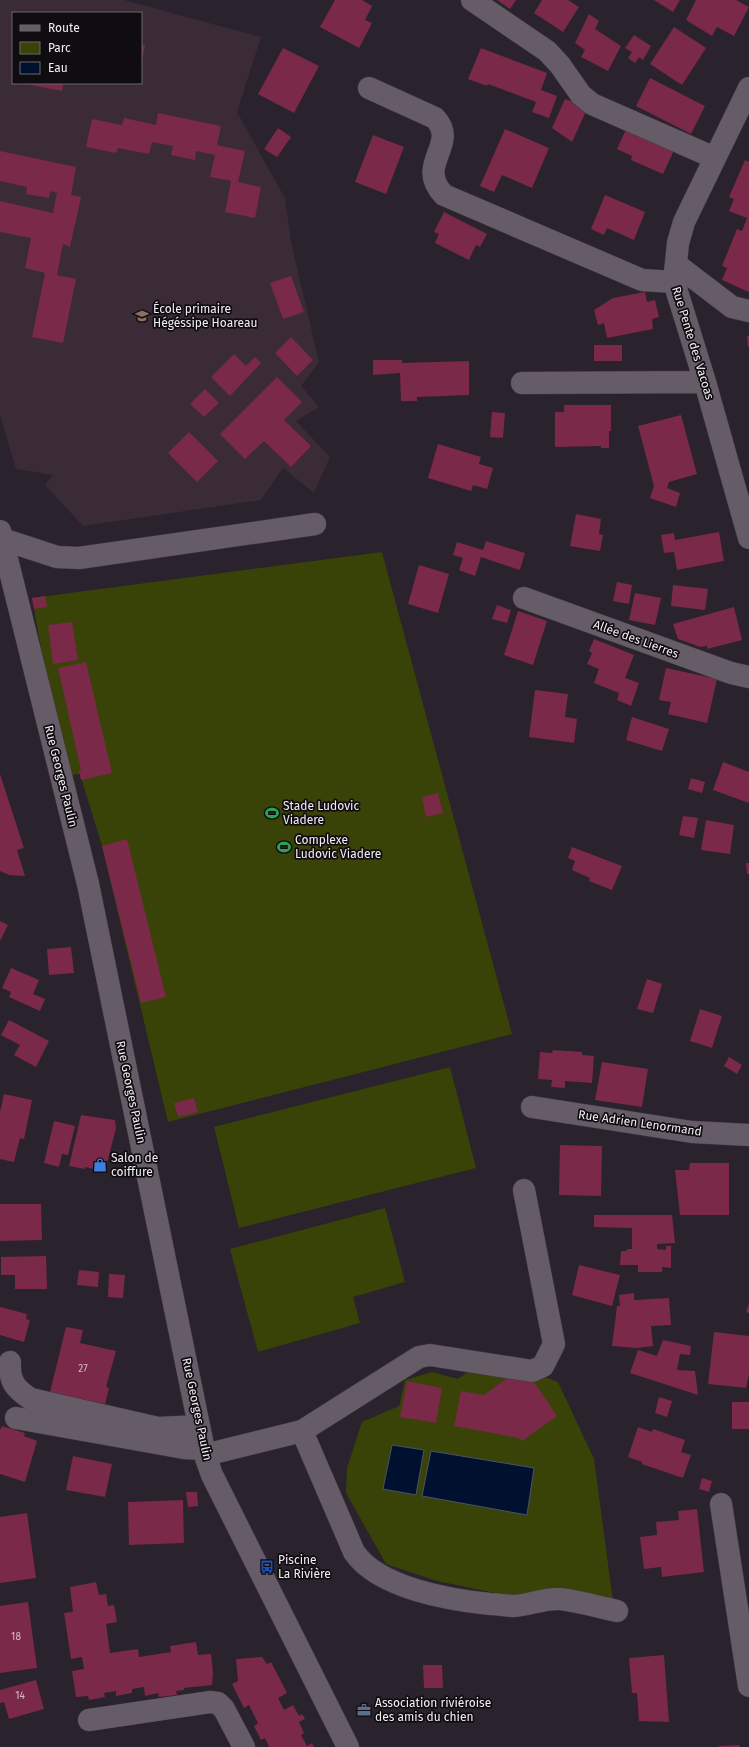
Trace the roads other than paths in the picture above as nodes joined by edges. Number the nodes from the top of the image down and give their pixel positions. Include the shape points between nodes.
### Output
1 (472, 0) edge
2 (369, 88) dead end
3 (749, 88) edge
4 (715, 158) junction
5 (675, 273) junction
6 (749, 311) edge
7 (705, 382) junction
8 (522, 383) dead end
9 (315, 524) dead end
10 (1, 535) edge
11 (749, 538) edge
12 (524, 598) dead end
13 (749, 677) edge
14 (532, 1106) dead end
15 (749, 1135) edge
16 (524, 1190) dead end
17 (10, 1362) dead end
18 (16, 1418) dead end
19 (199, 1426) junction
20 (302, 1431) junction
21 (205, 1452) junction
22 (721, 1504) dead end
23 (616, 1611) dead end
24 (749, 1686) edge
25 (89, 1720) dead end
26 (244, 1747) edge
27 (348, 1747) edge

1 - 4 street via 546,51 560,65 581,95 592,104
2 - 5 street via 435,118 439,123 444,135 432,171 437,188 444,195 642,280
3 - 4 street, Rue Pente des Vacoas
4 - 5 street, Rue Pente des Vacoas via 684,222 678,243
5 - 6 street via 729,304
5 - 7 street, Rue Pente des Vacoas
7 - 8 street
7 - 11 street, Rue Pente des Vacoas
9 - 10 street via 79,558 57,557
10 - 19 street, Rue Georges Paulin via 88,884
12 - 13 street, Allée des Lierres via 731,673
14 - 15 street, Rue Adrien Lenormand via 692,1132
16 - 20 street via 554,1344 543,1366 532,1371 430,1355 419,1357
17 - 19 street via 10,1373 14,1383 21,1392 32,1399 158,1428
18 - 21 street
19 - 21 street, Rue Georges Paulin
20 - 21 street
20 - 23 street via 354,1552 361,1562 372,1569 403,1586 471,1602 514,1606 559,1599
21 - 27 street, Rue Georges Paulin via 212,1475
22 - 24 street
25 - 26 street via 210,1702 218,1703 224,1708

